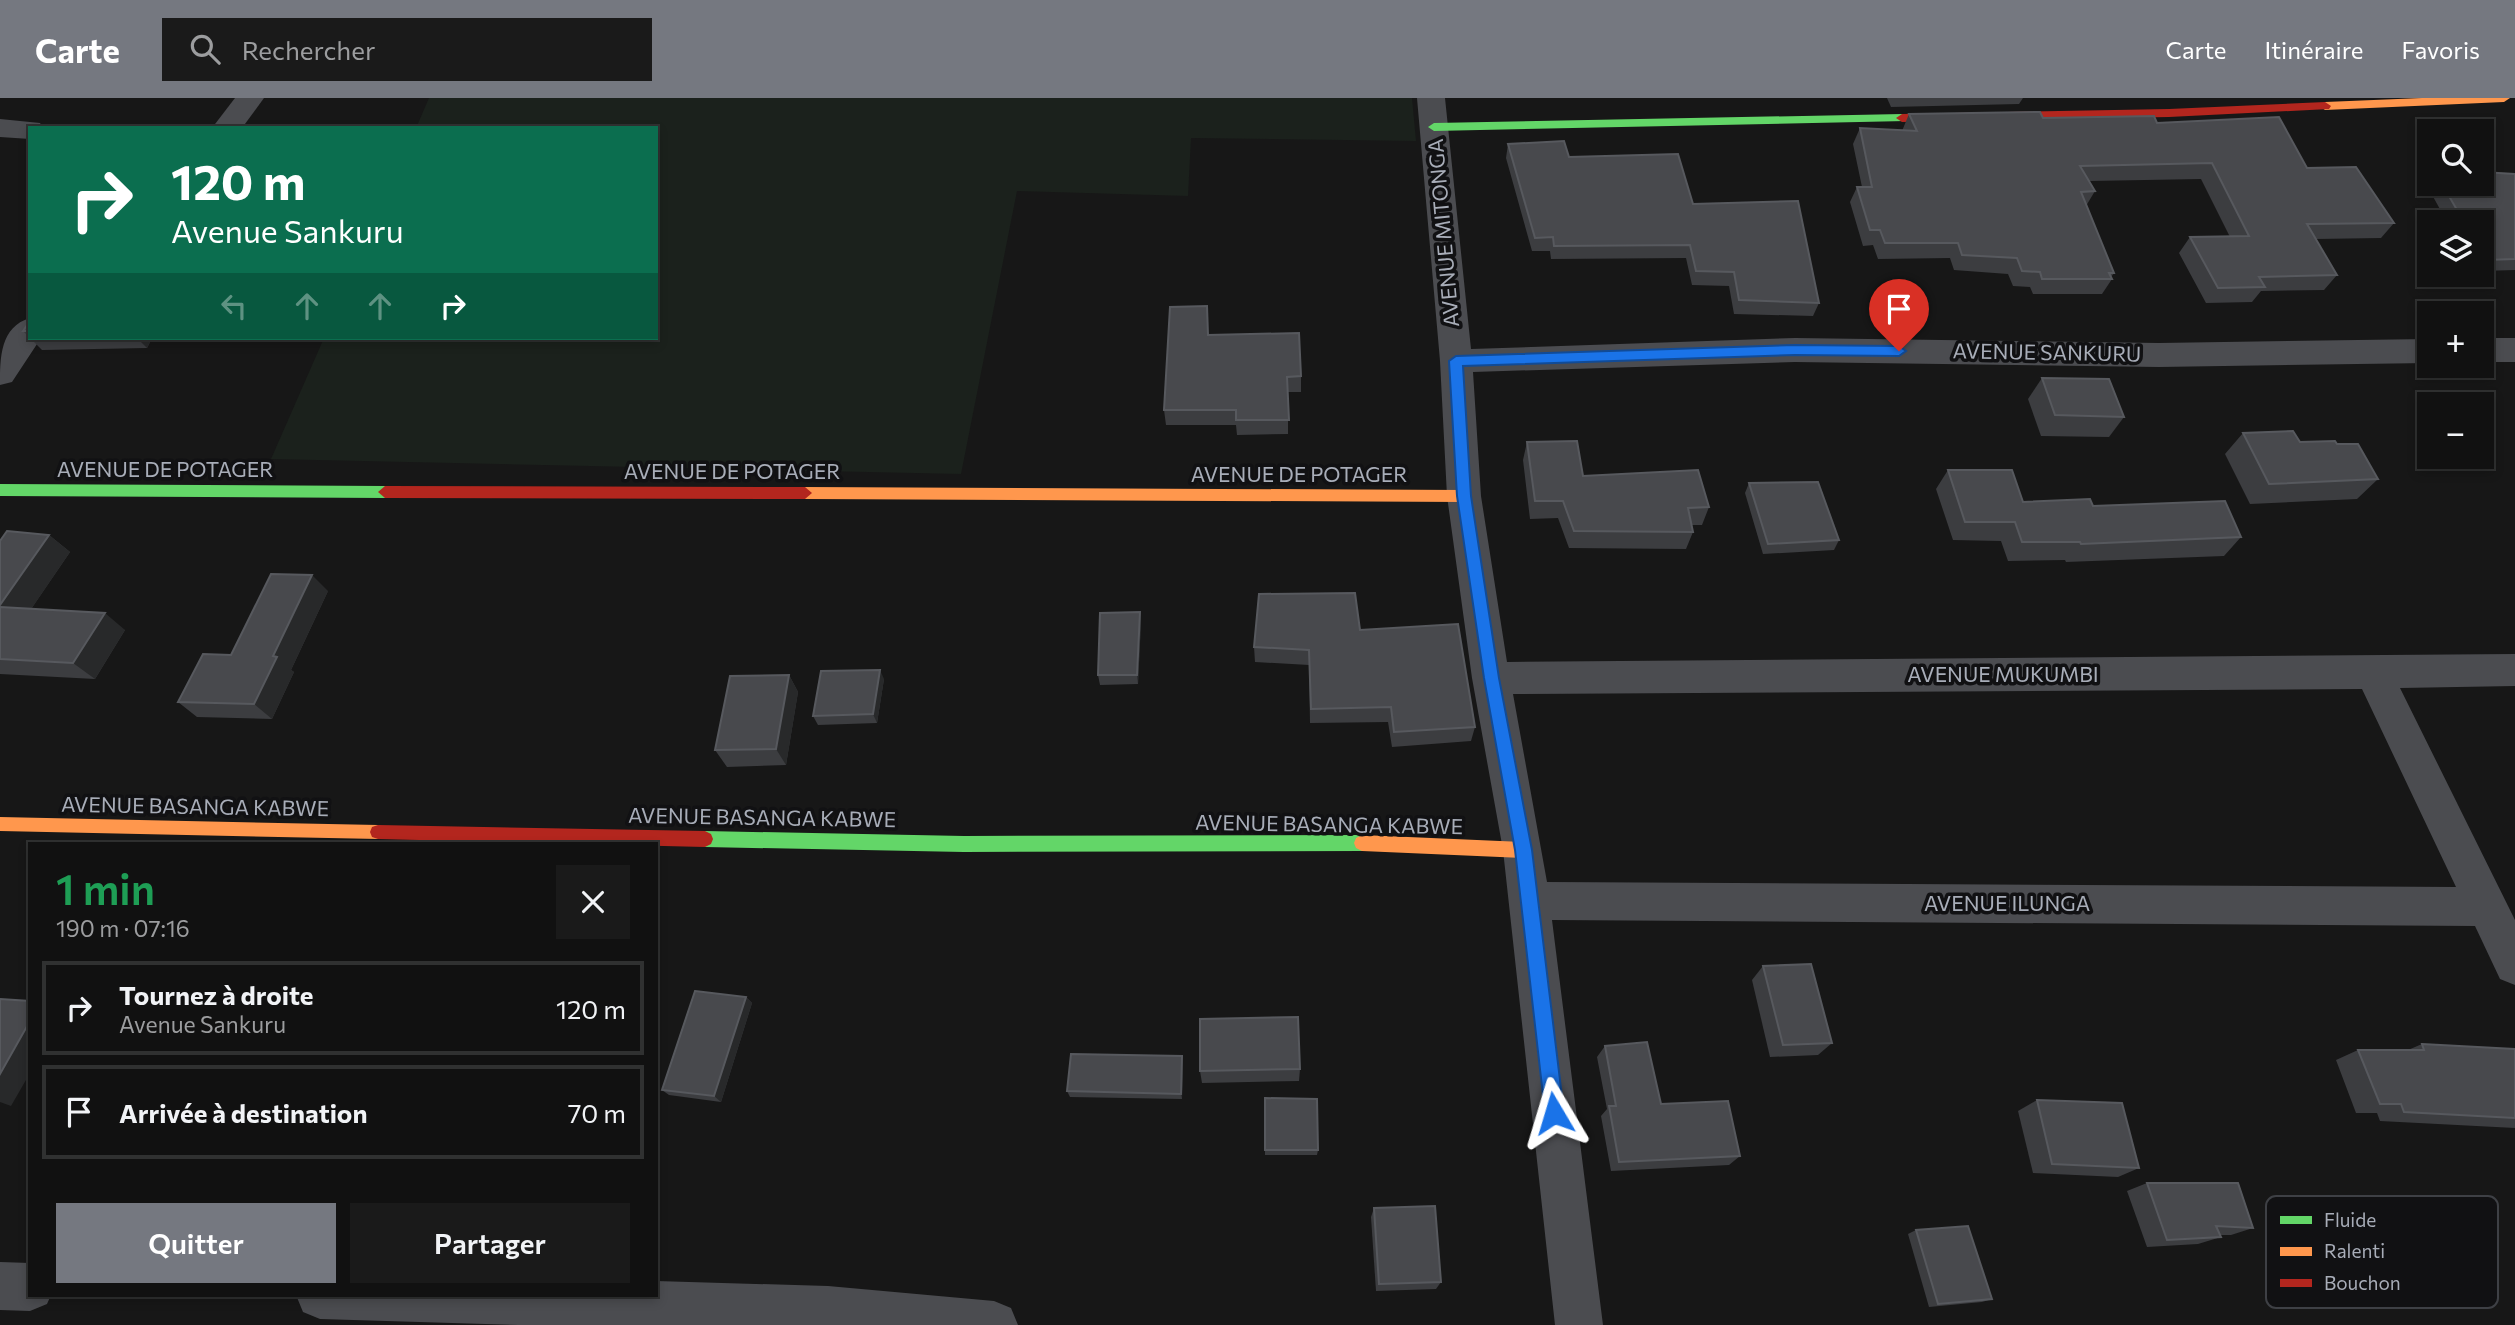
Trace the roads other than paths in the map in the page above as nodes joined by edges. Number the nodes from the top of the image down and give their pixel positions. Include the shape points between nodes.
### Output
1 (250, 98) edge
2 (2504, 98) edge
3 (1433, 112) edge
4 (228, 126) edge
5 (0, 128) edge
6 (28, 130) edge
7 (28, 331) edge
8 (2494, 350) edge
9 (2515, 350) edge
10 (2417, 351) edge
11 (1456, 361) junction
12 (0, 373) edge
13 (0, 490) edge
14 (1464, 496) junction
15 (2515, 670) edge
16 (2373, 673) junction
17 (1491, 678) junction
18 (0, 824) edge
19 (1523, 850) junction
20 (1530, 901) junction
21 (2485, 907) junction
22 (2515, 965) edge
23 (0, 1286) edge
24 (28, 1287) edge
25 (388, 1297) edge
26 (994, 1325) edge
27 (1579, 1325) edge

1 - 4 street
2 - 3 street via 2169,113
3 - 11 street, AVENUE MITONGA
5 - 6 street
7 - 12 street
8 - 9 street
10 - 11 street, AVENUE SANKURU via 2159,355 1795,350
11 - 14 street, AVENUE MITONGA
13 - 14 street, AVENUE DE POTAGER
14 - 17 street, AVENUE MITONGA
15 - 16 street, AVENUE MUKUMBI
16 - 17 street, AVENUE MUKUMBI
16 - 21 street
17 - 19 street, AVENUE MITONGA
18 - 19 street, AVENUE BASANGA KABWE via 964,844 1353,843
19 - 20 street, AVENUE MITONGA
20 - 21 street, AVENUE ILUNGA
20 - 27 street, AVENUE MITONGA
21 - 22 street
23 - 24 street
25 - 26 street via 828,1310

